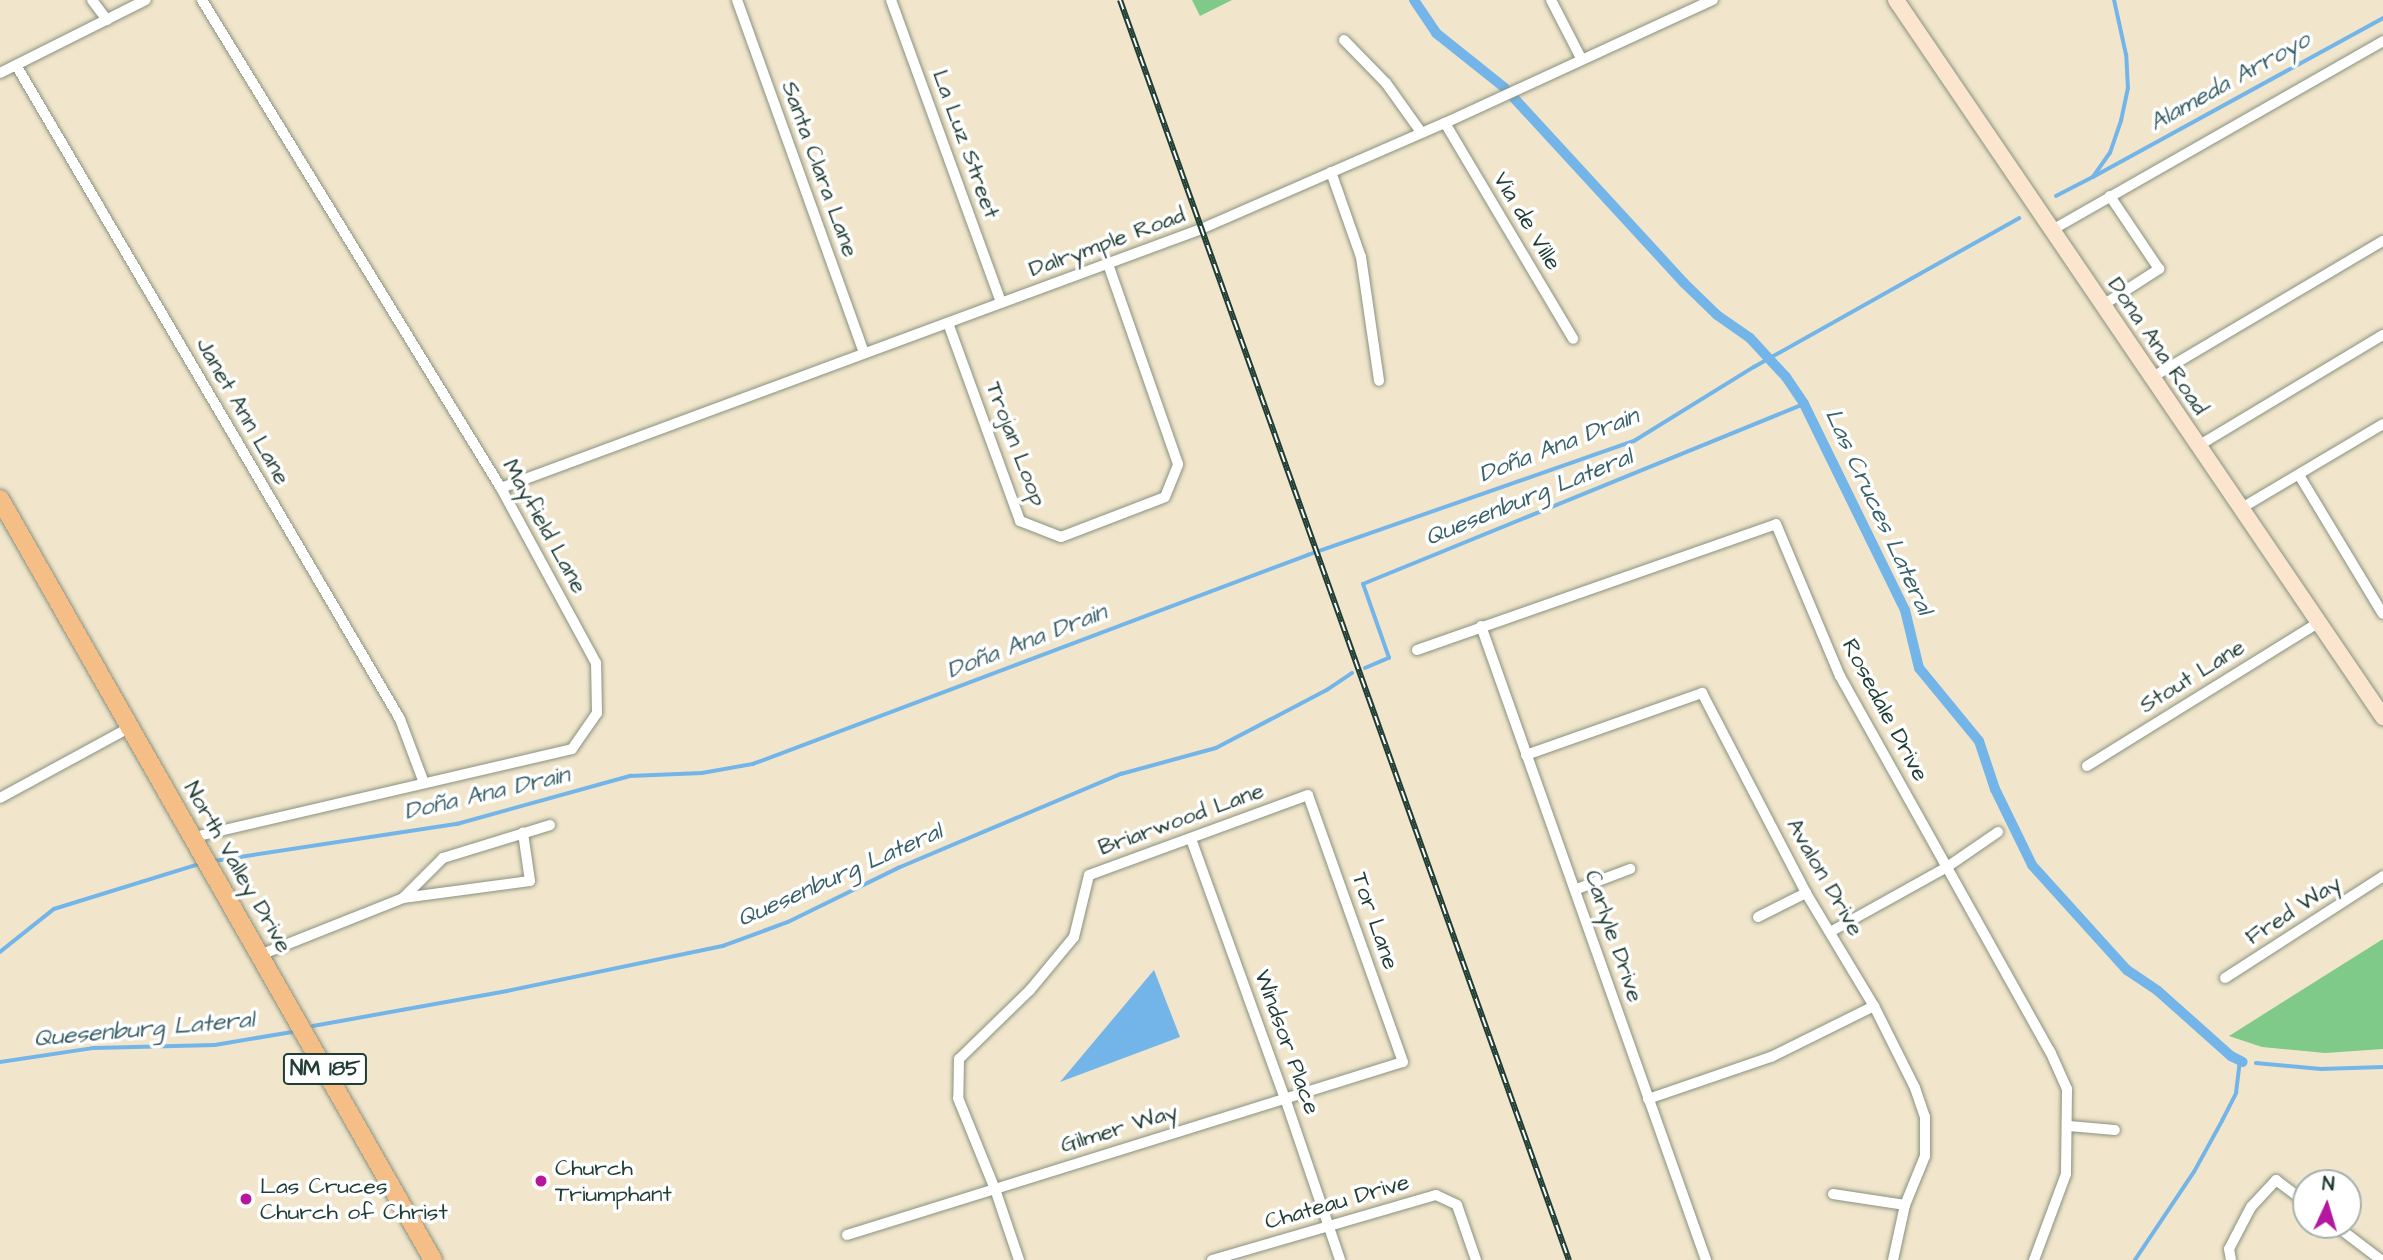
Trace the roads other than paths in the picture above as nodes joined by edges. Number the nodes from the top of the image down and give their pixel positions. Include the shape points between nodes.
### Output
1 (92, 0) edge
2 (146, 0) edge
3 (202, 0) edge
4 (737, 0) edge
5 (1551, 0) edge
6 (1713, 0) edge
7 (1896, 0) edge
8 (893, 1) edge
9 (107, 20) junction
10 (1344, 40) dead end
11 (2383, 41) edge
12 (1581, 58) junction
13 (16, 65) junction
14 (0, 73) edge
15 (1445, 123) junction
16 (1421, 132) junction
17 (1331, 172) junction
18 (2109, 196) junction
19 (2052, 229) junction
20 (2383, 241) edge
21 (1108, 264) junction
22 (1002, 303) junction
23 (2103, 305) junction
24 (948, 323) junction
25 (2383, 335) edge
26 (1573, 339) dead end
27 (864, 353) junction
28 (2151, 378) junction
29 (1380, 381) dead end
30 (2383, 424) edge
31 (2198, 446) junction
32 (2299, 475) junction
33 (501, 488) junction
34 (0, 499) edge
35 (2241, 509) junction
36 (2383, 614) edge
37 (2319, 622) junction
38 (1481, 626) junction
39 (1417, 650) dead end
40 (2383, 716) edge
41 (129, 728) junction
42 (1527, 755) junction
43 (2087, 766) dead end
44 (424, 783) junction
45 (1308, 794) joint
46 (0, 798) edge
47 (550, 825) dead end
48 (1998, 832) dead end
49 (523, 833) junction
50 (1191, 839) junction
51 (197, 842) junction
52 (1947, 867) junction
53 (1630, 869) dead end
54 (2383, 876) edge
55 (1577, 889) junction
56 (1806, 893) junction
57 (403, 898) junction
58 (1758, 917) dead end
59 (1832, 931) junction
60 (260, 955) junction
61 (2225, 978) dead end
62 (1874, 1006) junction
63 (1403, 1062) joint
64 (1285, 1098) junction
65 (1648, 1099) junction
66 (2068, 1126) junction
67 (2115, 1130) dead end
68 (995, 1189) junction
69 (2292, 1192) edge
70 (1833, 1194) dead end
71 (1905, 1205) junction
72 (1328, 1226) junction
73 (848, 1235) dead end
74 (2353, 1239) edge
75 (433, 1260) edge
76 (1018, 1260) edge
77 (1212, 1260) edge
78 (1340, 1260) edge
79 (1476, 1260) edge
80 (1706, 1260) edge
81 (1893, 1260) edge
82 (2034, 1260) edge
83 (2231, 1260) edge
84 (2381, 1260) edge

1 - 9 street
2 - 9 street
3 - 33 street, Mayfield Lane
4 - 27 street, Santa Clara Lane
5 - 12 street
6 - 12 street, Dalrymple Road
7 - 19 street, Dona Ana Road
8 - 22 street, La Luz Street
9 - 13 street
10 - 16 street via 1386,83
11 - 18 street
12 - 15 street, Dalrymple Road
13 - 14 street
13 - 44 street, Janet Ann Lane via 400,719
15 - 16 street, Dalrymple Road
15 - 26 street, Via de Ville
16 - 17 street, Dalrymple Road
17 - 21 street, Dalrymple Road
17 - 29 street via 1361,257
18 - 19 street
18 - 23 street via 2159,269
19 - 23 street, Dona Ana Road
20 - 28 street
21 - 22 street, Dalrymple Road
21 - 24 street, Trojan Loop via 1178,464 1165,496 1061,537 1020,521
22 - 24 street, Dalrymple Road
23 - 28 street, Dona Ana Road
24 - 27 street, Dalrymple Road
25 - 31 street
27 - 33 street, Dalrymple Road
28 - 31 street, Dona Ana Road
30 - 32 street
31 - 35 street, Dona Ana Road
32 - 35 street
32 - 36 street
33 - 44 street, Mayfield Lane via 596,663 597,713 572,748
34 - 41 main road, North Valley Drive / NM 185
35 - 37 street, Dona Ana Road
37 - 40 street, Dona Ana Road
37 - 43 street, Stout Lane
38 - 39 street, Rosedale Drive
38 - 42 street, Carlyle Drive
38 - 52 street, Rosedale Drive via 1776,524 1840,676
41 - 46 street
41 - 51 main road, North Valley Drive / NM 185
42 - 55 street, Carlyle Drive
42 - 56 street, Avalon Drive via 1702,693
44 - 51 street, Mayfield Lane
45 - 50 street, Briarwood Lane
45 - 63 street, Tor Lane
47 - 49 street
48 - 52 street
49 - 57 street via 443,858
49 - 57 street via 530,881
50 - 64 street, Windsor Place
50 - 68 street, Briarwood Lane via 1089,875 1074,937 1030,990 959,1059 958,1098
51 - 60 main road, North Valley Drive / NM 185
52 - 59 street
52 - 66 street, Rosedale Drive via 2050,1051 2067,1088
53 - 55 street
54 - 61 street, Fred Way
55 - 65 street, Carlyle Drive
56 - 58 street
56 - 59 street, Avalon Drive
57 - 60 street
59 - 62 street, Avalon Drive
60 - 75 main road, North Valley Drive / NM 185
62 - 65 street via 1771,1057
62 - 71 street, Avalon Drive via 1925,1118 1925,1156
63 - 64 street, Gilmer Way
64 - 68 street, Gilmer Way
64 - 72 street, Windsor Place
65 - 80 street, Carlyle Drive
66 - 67 street
66 - 82 street, Rosedale Drive via 2066,1174
68 - 73 street, Gilmer Way
68 - 76 street, Briarwood Lane
69 - 83 street via 2276,1180 2251,1207 2230,1249
70 - 71 street
71 - 81 street, Avalon Drive
72 - 77 street, Chateau Drive
72 - 78 street, Windsor Place
72 - 79 street, Chateau Drive via 1436,1195 1457,1205
74 - 84 street

